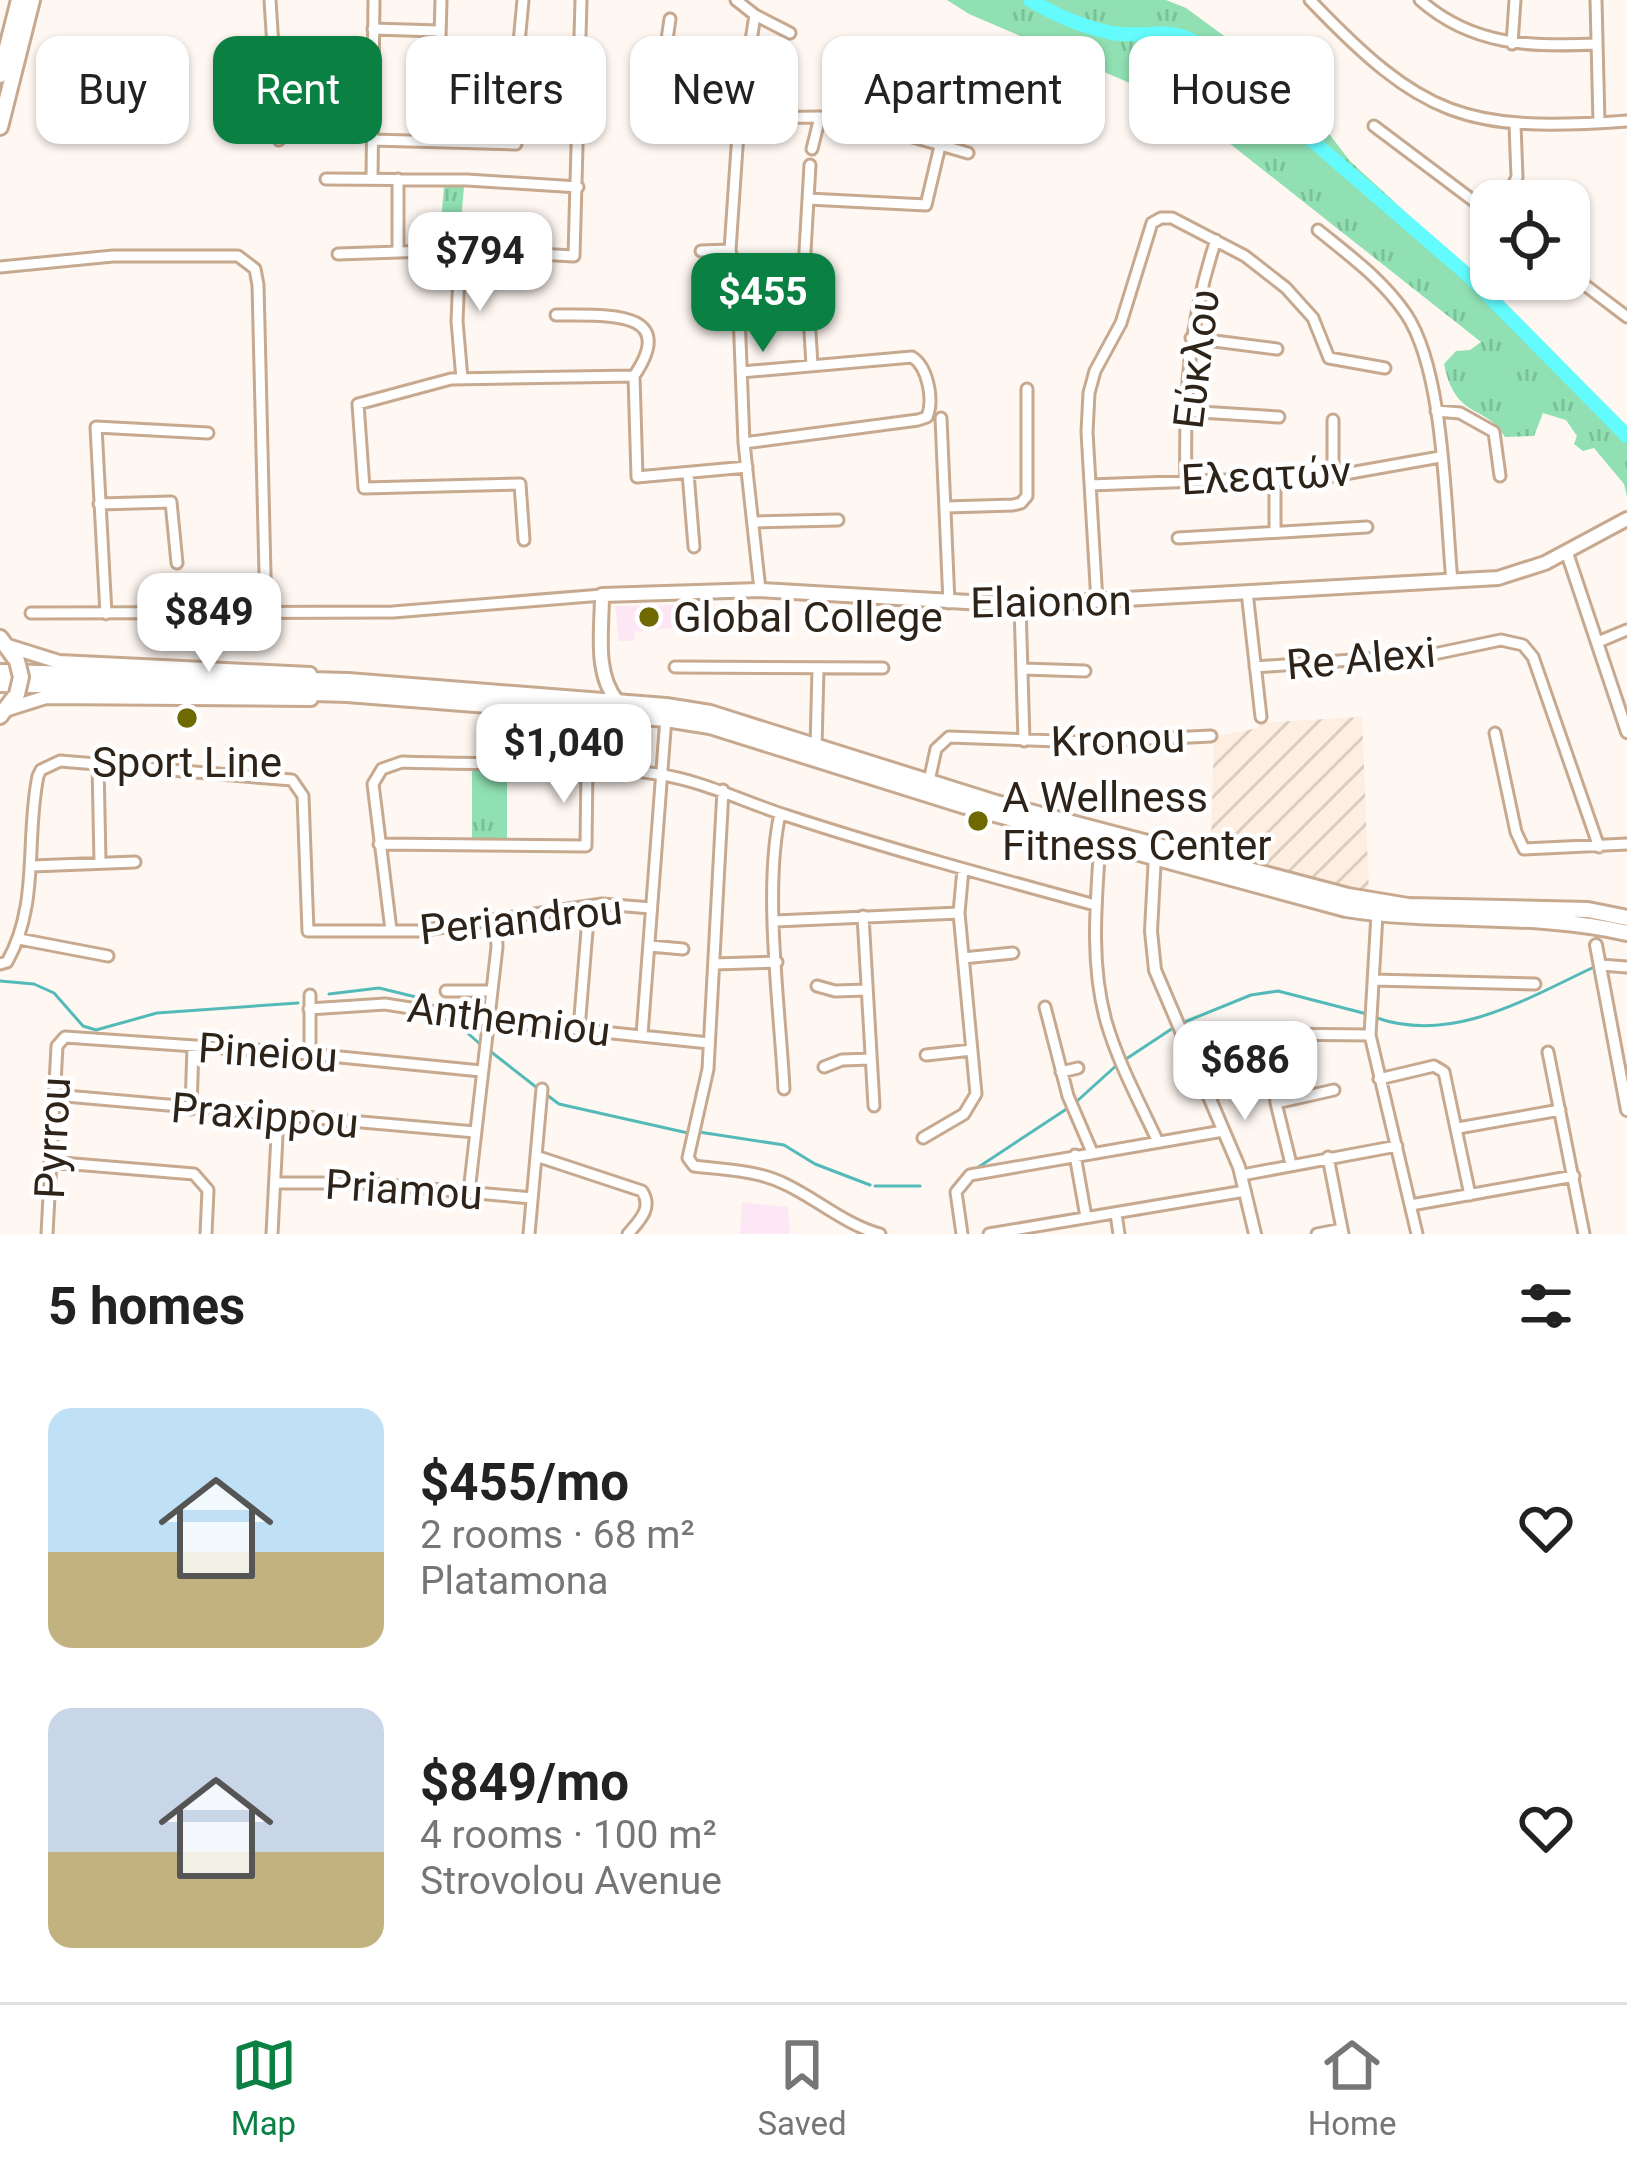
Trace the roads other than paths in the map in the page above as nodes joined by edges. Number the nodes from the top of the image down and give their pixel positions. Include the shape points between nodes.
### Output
1 (19, 0) edge
2 (32, 0) edge
3 (270, 0) edge
4 (374, 0) edge
5 (441, 0) edge
6 (523, 0) edge
7 (581, 0) edge
8 (736, 0) edge
9 (1310, 0) edge
10 (1420, 0) edge
11 (1515, 0) edge
12 (1596, 0) edge
13 (755, 16) junction
14 (670, 19) dead end
15 (374, 29) junction
16 (439, 31) junction
17 (790, 33) dead end
18 (273, 36) edge
19 (374, 36) edge
20 (668, 36) edge
21 (752, 36) edge
22 (1512, 44) junction
23 (1597, 44) junction
24 (0, 75) edge
25 (798, 117) edge
26 (1627, 121) edge
27 (1599, 123) junction
28 (1515, 125) junction
29 (1373, 126) dead end
30 (0, 127) edge
31 (372, 144) edge
32 (737, 144) edge
33 (934, 144) edge
34 (940, 146) junction
35 (812, 149) dead end
36 (968, 153) dead end
37 (810, 164) dead end
38 (398, 178) junction
39 (326, 179) dead end
40 (372, 179) junction
41 (1516, 180) edge
42 (578, 187) junction
43 (1470, 198) edge
44 (808, 199) junction
45 (1318, 230) dead end
46 (1216, 240) junction
47 (460, 250) junction
48 (730, 250) junction
49 (701, 251) dead end
50 (398, 252) junction
51 (338, 254) dead end
52 (2, 265) edge
53 (1590, 289) edge
54 (556, 315) dead end
55 (1627, 317) edge
56 (1191, 338) junction
57 (1277, 349) dead end
58 (812, 365) junction
59 (1385, 368) dead end
60 (741, 372) junction
61 (634, 376) junction
62 (462, 379) junction
63 (1027, 389) dead end
64 (1184, 411) junction
65 (1436, 411) junction
66 (1280, 417) dead end
67 (940, 418) dead end
68 (1333, 419) dead end
69 (208, 433) dead end
70 (744, 443) junction
71 (1440, 457) junction
72 (747, 467) junction
73 (688, 473) junction
74 (1333, 476) junction
75 (1500, 476) dead end
76 (1275, 477) junction
77 (1186, 480) junction
78 (1090, 485) junction
79 (99, 504) junction
80 (947, 507) junction
81 (1627, 519) edge
82 (838, 520) dead end
83 (755, 522) junction
84 (1367, 526) dead end
85 (1275, 530) junction
86 (1178, 538) dead end
87 (524, 540) dead end
88 (694, 548) dead end
89 (1567, 553) junction
90 (177, 563) dead end
91 (1452, 581) junction
92 (760, 590) junction
93 (1247, 592) junction
94 (602, 595) junction
95 (1097, 602) junction
96 (950, 603) junction
97 (1020, 604) junction
98 (31, 614) dead end
99 (106, 614) junction
100 (266, 615) junction
101 (1627, 631) edge
102 (2, 640) edge
103 (1598, 642) junction
104 (675, 667) dead end
105 (1255, 667) junction
106 (883, 668) dead end
107 (818, 669) junction
108 (602, 670) junction
109 (1023, 670) junction
110 (1085, 671) dead end
111 (0, 672) edge
112 (0, 684) edge
113 (348, 687) junction
114 (586, 698) junction
115 (616, 701) junction
116 (666, 712) junction
117 (2, 715) edge
118 (1261, 717) dead end
119 (1627, 731) edge
120 (1495, 733) dead end
121 (1211, 736) dead end
122 (1024, 741) junction
123 (815, 752) junction
124 (98, 764) junction
125 (587, 766) junction
126 (661, 774) junction
127 (928, 781) junction
128 (723, 790) junction
129 (780, 814) junction
130 (1100, 843) junction
131 (379, 844) junction
132 (1627, 844) edge
133 (1599, 847) junction
134 (1156, 852) junction
135 (100, 862) junction
136 (134, 862) dead end
137 (32, 866) junction
138 (963, 869) junction
139 (1095, 905) junction
140 (589, 906) junction
141 (651, 908) junction
142 (959, 913) junction
143 (1377, 914) junction
144 (863, 916) junction
145 (1627, 918) edge
146 (1603, 920) junction
147 (775, 921) junction
148 (496, 922) junction
149 (1588, 924) junction
150 (391, 930) junction
151 (1627, 933) edge
152 (19, 939) junction
153 (1596, 945) junction
154 (650, 946) junction
155 (683, 950) dead end
156 (1013, 953) dead end
157 (107, 956) dead end
158 (963, 958) junction
159 (776, 962) junction
160 (0, 964) edge
161 (714, 964) junction
162 (1601, 965) junction
163 (1627, 967) edge
164 (1373, 980) junction
165 (1535, 984) dead end
166 (818, 986) dead end
167 (867, 990) junction
168 (446, 991) dead end
169 (490, 992) junction
170 (310, 995) dead end
171 (1045, 1006) dead end
172 (309, 1009) junction
173 (487, 1020) junction
174 (579, 1029) junction
175 (1269, 1034) junction
176 (642, 1035) junction
177 (1370, 1035) junction
178 (58, 1043) joint
179 (709, 1043) junction
180 (193, 1046) junction
181 (972, 1050) junction
182 (1548, 1052) dead end
183 (310, 1054) junction
184 (926, 1055) dead end
185 (871, 1059) junction
186 (1192, 1060) junction
187 (824, 1067) dead end
188 (1078, 1067) dead end
189 (481, 1071) junction
190 (1061, 1072) junction
191 (1624, 1078) edge
192 (1379, 1079) junction
193 (542, 1089) dead end
194 (784, 1089) dead end
195 (1334, 1090) dead end
196 (54, 1095) junction
197 (1276, 1103) junction
198 (874, 1106) dead end
199 (191, 1109) junction
200 (1627, 1109) edge
201 (1560, 1110) junction
202 (278, 1116) junction
203 (1459, 1128) junction
204 (1223, 1131) junction
205 (475, 1132) junction
206 (923, 1138) dead end
207 (1158, 1142) junction
208 (1396, 1146) junction
209 (1092, 1152) junction
210 (1075, 1155) junction
211 (536, 1156) junction
212 (1328, 1157) junction
213 (50, 1162) junction
214 (1291, 1164) junction
215 (1241, 1175) junction
216 (1574, 1176) junction
217 (275, 1183) junction
218 (469, 1192) junction
219 (1245, 1192) junction
220 (1470, 1195) junction
221 (532, 1198) junction
222 (1411, 1205) junction
223 (1116, 1214) junction
224 (1086, 1217) junction
225 (864, 1232) edge
226 (1342, 1232) edge
227 (1008, 1233) edge
228 (47, 1234) edge
229 (206, 1234) edge
230 (272, 1234) edge
231 (529, 1234) edge
232 (628, 1234) edge
233 (880, 1234) edge
234 (962, 1234) edge
235 (988, 1234) edge
236 (1119, 1234) edge
237 (1255, 1234) edge
238 (1317, 1234) edge
239 (1417, 1234) edge
240 (1584, 1234) edge

1 - 24 main road
2 - 30 main road
3 - 18 street
4 - 15 street
5 - 16 street
6 - 16 street via 512,82 439,76
7 - 42 street
8 - 13 street
9 - 28 street via 1399,84 1455,111
10 - 22 street via 1468,31
11 - 22 street
12 - 23 street
13 - 17 street
13 - 21 street
14 - 20 street
15 - 16 street
15 - 19 street
22 - 23 street
23 - 27 street
25 - 35 street via 820,117
26 - 27 street
27 - 28 street
28 - 41 street
29 - 43 street
31 - 40 street
32 - 48 street
33 - 34 street
34 - 36 street
34 - 44 street via 926,205
37 - 44 street
38 - 40 street
38 - 42 street
38 - 50 street
39 - 40 street
42 - 47 street via 574,256
44 - 58 street
45 - 65 street via 1378,279 1409,318
46 - 56 street, Εύκλου
46 - 59 street via 1307,309 1329,358
46 - 78 street via 1166,217 1148,228 1121,323 1090,383
47 - 50 street
47 - 62 street
48 - 49 street
48 - 60 street
50 - 51 street
52 - 100 street via 238,256 252,265 259,285
53 - 55 street
54 - 61 street via 638,322 649,346
56 - 57 street
56 - 64 street, Εύκλου
58 - 60 street
58 - 70 street via 916,359 925,373 927,417
60 - 70 street
61 - 62 street
61 - 73 street via 637,477
62 - 87 street via 358,404 364,488 520,484
63 - 80 street via 1027,496 1012,505
64 - 66 street
64 - 77 street, Εύκλου
65 - 71 street
65 - 75 street via 1460,413 1494,432
67 - 80 street
68 - 74 street
69 - 79 street via 96,427
70 - 72 street
71 - 74 street, Ελεατών
71 - 91 street
72 - 73 street
72 - 83 street
73 - 88 street
74 - 76 street, Ελεατών
76 - 77 street, Ελεατών
76 - 85 street
77 - 78 street, Ελεατών
78 - 95 street
79 - 90 street via 171,502
79 - 99 street
80 - 96 street
81 - 89 main road, Elaionon
82 - 83 street
83 - 92 street
84 - 85 street
85 - 86 street
89 - 91 main road, Elaionon via 1516,574
89 - 103 street
91 - 93 main road, Elaionon
92 - 94 main road, Elaionon
92 - 96 main road, Elaionon
93 - 95 main road, Elaionon
93 - 105 street
94 - 100 street, Elaionon
94 - 108 main road
95 - 97 main road, Elaionon
96 - 97 main road, Elaionon
97 - 109 street, Kronou
98 - 99 street, Elaionon
99 - 100 street, Elaionon
101 - 103 street
102 - 113 main road via 59,662 326,676
102 - 117 main road, bridge via 21,677
103 - 119 street
104 - 107 street
105 - 118 street
105 - 133 street, Re Alexi via 1434,654 1501,640 1529,650
106 - 107 street
107 - 123 street
108 - 114 main road
108 - 115 main road
109 - 110 street, Kronou
109 - 122 street, Kronou
111 - 113 main road
112 - 113 main road
113 - 114 main road
113 - 116 main road
113 - 117 main road via 311,699 46,697
114 - 115 main road
115 - 116 main road
116 - 123 main road via 710,713
116 - 126 street
120 - 133 street via 1524,849
121 - 122 street, Kronou
122 - 127 street, Kronou via 949,737 935,749
123 - 127 main road
123 - 130 main road
124 - 135 street
124 - 137 street via 60,761 41,770
124 - 150 street, Periandrou via 286,779 301,790 308,931
125 - 126 street
125 - 131 street, Periandrou via 402,762 376,774 373,784
125 - 131 street via 586,846
126 - 128 street
126 - 141 street
127 - 134 main road
128 - 129 street
128 - 161 street
129 - 138 street
129 - 147 street
130 - 134 main road
130 - 139 street
131 - 150 street, Periandrou
132 - 133 street
134 - 143 main road
134 - 146 main road via 1379,902
134 - 186 street via 1152,957
135 - 136 street
135 - 137 street
137 - 152 street
138 - 139 street
138 - 142 street
139 - 207 street via 1100,993
140 - 141 street, Periandrou
140 - 148 street, Periandrou
140 - 174 street
141 - 154 street
142 - 144 street
142 - 158 street
143 - 149 main road
143 - 164 street
144 - 147 street
144 - 167 street
145 - 146 main road
146 - 149 main road
146 - 151 main road
146 - 153 street
147 - 159 street
148 - 150 street, Periandrou
148 - 169 street
149 - 153 street
152 - 157 street
152 - 160 street
153 - 162 street
154 - 155 street
154 - 176 street
156 - 158 street
158 - 181 street
159 - 161 street
159 - 194 street
161 - 179 street
162 - 163 street
162 - 191 street
164 - 165 street
164 - 177 street
166 - 167 street
167 - 185 street
168 - 169 street
169 - 173 street
170 - 172 street
171 - 190 street
172 - 173 street, Anthemiou via 385,1004
172 - 183 street
173 - 174 street, Anthemiou
173 - 189 street
174 - 176 street, Anthemiou
175 - 177 street
175 - 186 street
175 - 197 street
176 - 179 street, Anthemiou
177 - 192 street
178 - 180 street, Pineiou via 74,1036
178 - 196 street, Pyrrou
179 - 225 street via 705,1094 688,1146 694,1166 759,1173
180 - 183 street, Pineiou
180 - 199 street
181 - 184 street
181 - 206 street via 972,1104
182 - 201 street
183 - 189 street, Pineiou
185 - 187 street
185 - 198 street
186 - 204 street
188 - 190 street
189 - 205 street
190 - 209 street
191 - 200 street
192 - 203 street via 1433,1066 1446,1076
192 - 208 street
193 - 211 street
195 - 197 street
196 - 199 street, Praxippou
196 - 213 street, Pyrrou
197 - 214 street
199 - 202 street, Praxippou
201 - 203 street
201 - 216 street
202 - 205 street, Praxippou
202 - 217 street
203 - 220 street
204 - 207 street
204 - 215 street
205 - 218 street
207 - 209 street
208 - 212 street
208 - 222 street
209 - 210 street
210 - 224 street
210 - 234 street via 964,1178 956,1192
211 - 221 street
211 - 232 street via 641,1190 645,1212
212 - 214 street
212 - 226 street
213 - 228 street, Pyrrou
213 - 229 street via 194,1174 208,1190
214 - 215 street
215 - 219 street
216 - 220 street
216 - 240 street
217 - 218 street, Priamou
217 - 230 street
218 - 221 street, Priamou
219 - 223 street
219 - 237 street
220 - 222 street
221 - 231 street
222 - 239 street
223 - 224 street
223 - 236 street
224 - 227 street
225 - 233 street
226 - 238 street
227 - 235 street

